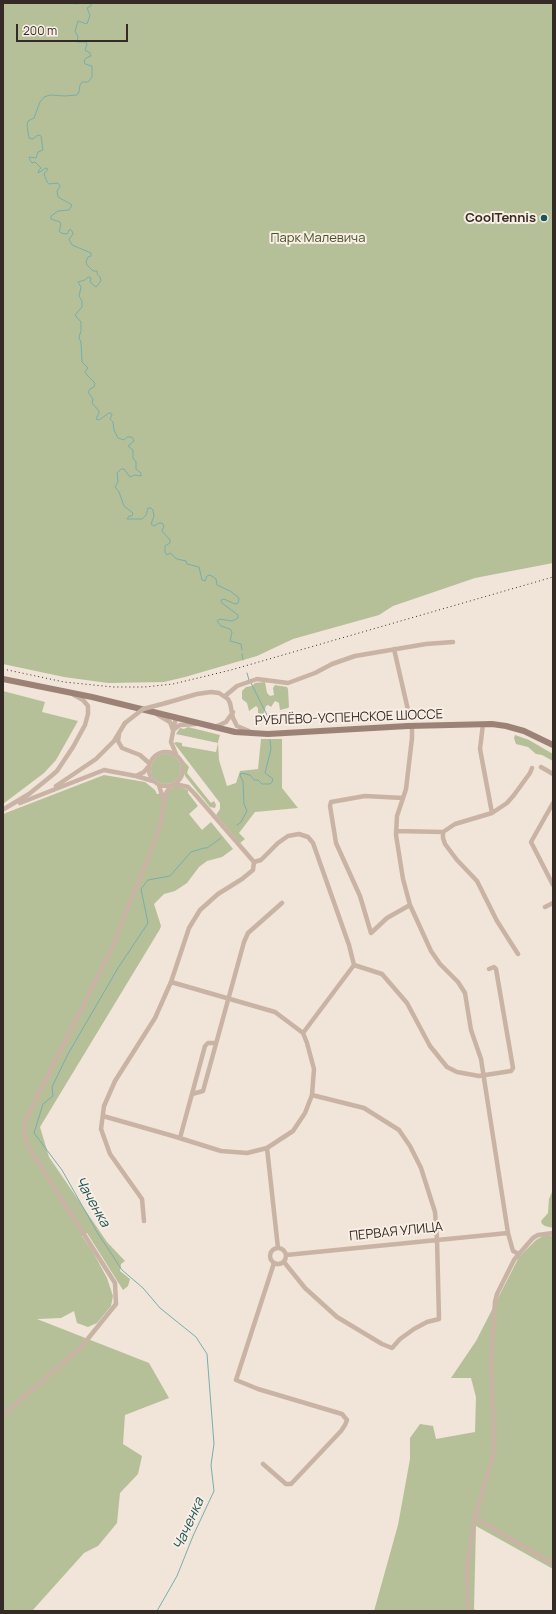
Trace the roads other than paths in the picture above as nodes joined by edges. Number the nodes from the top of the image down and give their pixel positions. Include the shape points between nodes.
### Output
1 (453, 642) dead end
2 (394, 649) junction
3 (3, 679) edge
4 (65, 691) junction
5 (224, 696) junction
6 (147, 710) junction
7 (408, 710) dead end
8 (233, 712) junction
9 (176, 717) junction
10 (203, 724) junction
11 (483, 724) junction
12 (412, 726) junction
13 (214, 727) junction
14 (173, 730) junction
15 (119, 733) junction
16 (260, 734) junction
17 (171, 742) junction
18 (553, 746) edge
19 (158, 754) junction
20 (140, 755) junction
21 (178, 757) junction
22 (149, 764) junction
23 (541, 767) dead end
24 (532, 768) dead end
25 (182, 773) junction
26 (553, 774) edge
27 (136, 776) junction
28 (153, 781) junction
29 (174, 784) junction
30 (159, 785) junction
31 (188, 787) junction
32 (48, 792) junction
33 (403, 798) junction
34 (553, 803) edge
35 (165, 804) junction
36 (4, 809) edge
37 (492, 813) junction
38 (396, 831) junction
39 (443, 832) junction
40 (254, 862) junction
41 (553, 885) edge
42 (282, 903) dead end
43 (553, 903) edge
44 (410, 904) junction
45 (545, 907) dead end
46 (518, 954) dead end
47 (354, 965) junction
48 (490, 968) dead end
49 (171, 982) junction
50 (228, 998) junction
51 (303, 1033) junction
52 (215, 1043) junction
53 (484, 1076) junction
54 (192, 1094) junction
55 (312, 1095) junction
56 (103, 1116) junction
57 (180, 1138) junction
58 (267, 1148) junction
59 (144, 1221) dead end
60 (508, 1233) junction
61 (553, 1234) edge
62 (437, 1239) junction
63 (278, 1248) junction
64 (519, 1254) junction
65 (286, 1255) junction
66 (284, 1262) junction
67 (274, 1263) junction
68 (3, 1415) edge
69 (263, 1464) dead end
70 (475, 1518) junction
71 (553, 1564) edge
72 (468, 1611) edge

1 - 2 street
2 - 5 street via 336,662 294,681 257,679 245,682
2 - 7 street
3 - 4 main road, РУБЛЁВО-УСПЕНСКОЕ ШОССЕ
4 - 6 main road, РУБЛЁВО-УСПЕНСКОЕ ШОССЕ
4 - 36 street via 84,700 88,706 87,718 80,735 57,771 29,794
5 - 8 street
5 - 15 street, bridge via 211,692 197,694 143,709 125,723
6 - 9 main road, РУБЛЁВО-УСПЕНСКОЕ ШОССЕ
6 - 14 street via 166,719
8 - 13 street via 226,722
8 - 16 street via 237,726
9 - 10 main road, РУБЛЁВО-УСПЕНСКОЕ ШОССЕ
9 - 14 street
10 - 13 main road, РУБЛЁВО-УСПЕНСКОЕ ШОССЕ
10 - 14 street via 180,725
11 - 12 main road, РУБЛЁВО-УСПЕНСКОЕ ШОССЕ
11 - 18 main road, РУБЛЁВО-УСПЕНСКОЕ ШОССЕ via 524,731
11 - 37 street via 480,749
12 - 16 main road, РУБЛЁВО-УСПЕНСКОЕ ШОССЕ
12 - 33 street
13 - 16 main road, РУБЛЁВО-УСПЕНСКОЕ ШОССЕ
14 - 17 street
15 - 20 street via 118,741 122,748
15 - 32 street via 96,758
17 - 19 street
17 - 21 street
19 - 20 street
19 - 21 street via 169,752
19 - 22 street
20 - 22 street
21 - 25 street via 182,763
22 - 27 street via 144,772
22 - 28 street
23 - 26 street
24 - 37 street via 507,803
25 - 29 street
25 - 31 street
27 - 28 street
27 - 32 street via 104,770
28 - 30 street
29 - 30 street
29 - 31 street
29 - 35 street via 166,792
30 - 35 street
31 - 40 street
32 - 36 street
33 - 38 street via 397,812
33 - 44 street via 365,796 331,802 330,806 336,843 360,896 371,933 387,918
34 - 41 street via 531,842
35 - 68 street via 159,830 111,950 24,1127 24,1135 30,1148 115,1283 116,1304 82,1346
37 - 39 street via 455,824
38 - 39 street
38 - 44 street via 403,879
39 - 46 street via 445,844 477,881 497,921
40 - 47 street via 261,860 288,836 308,836 313,842
40 - 49 street via 253,870 200,910 189,928
42 - 50 street via 248,933
43 - 45 street
44 - 53 street via 431,952 465,993
47 - 51 street
47 - 53 street via 382,974 407,1003 430,1046 447,1068
48 - 53 street via 496,969 513,1068 511,1071
49 - 50 street
49 - 56 street via 155,1018 115,1081 104,1106
50 - 51 street via 275,1012
50 - 52 street
51 - 55 street via 314,1069
52 - 54 street via 205,1046
52 - 54 street via 203,1091
53 - 60 street
54 - 57 street
55 - 58 street via 305,1113 293,1130
55 - 62 street via 364,1108 399,1130 424,1175 435,1212
56 - 57 street
56 - 59 street via 101,1128 110,1154 142,1199
57 - 58 street via 221,1151 247,1153
58 - 63 street
60 - 62 street, ПЕРВАЯ УЛИЦА
60 - 64 street via 512,1251
61 - 64 street via 538,1235
62 - 65 street, ПЕРВАЯ УЛИЦА
62 - 66 street via 439,1319 414,1329 392,1348 337,1317 304,1288
63 - 65 street
63 - 67 street via 273,1250 270,1256
64 - 70 street via 495,1302 491,1360 494,1442 492,1459
65 - 66 street
66 - 67 street
67 - 69 street via 236,1380 342,1414 347,1420 341,1431 291,1484 286,1484
70 - 71 street
70 - 72 street via 467,1568

